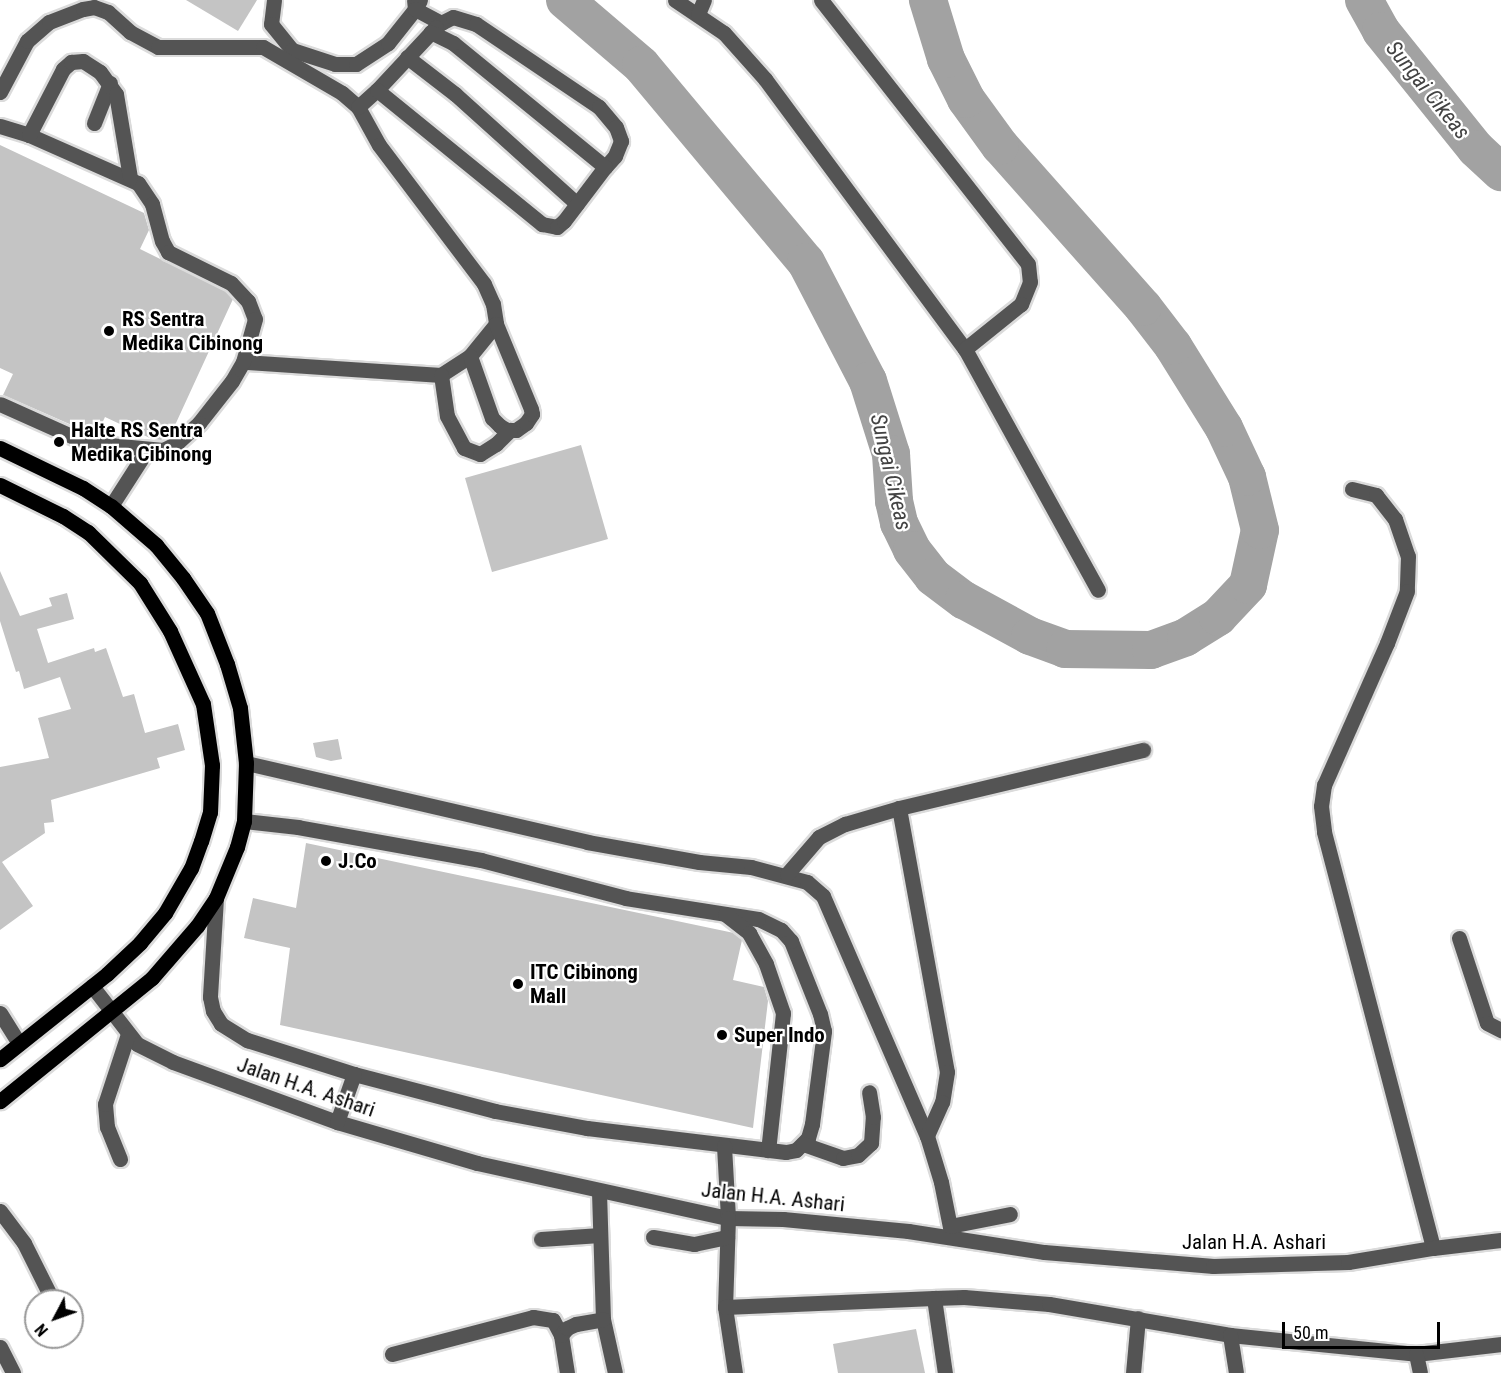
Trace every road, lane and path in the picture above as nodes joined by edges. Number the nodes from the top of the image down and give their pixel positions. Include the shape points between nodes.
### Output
1 (274, 0) edge
2 (675, 0) edge
3 (821, 0) edge
4 (417, 3) edge
5 (701, 7) edge
6 (271, 24) junction
7 (435, 28) junction
8 (263, 47) junction
9 (407, 57) junction
10 (110, 83) junction
11 (377, 90) junction
12 (0, 92) edge
13 (358, 107) junction
14 (94, 123) dead end
15 (0, 126) edge
16 (29, 135) junction
17 (605, 167) junction
18 (130, 178) junction
19 (577, 204) junction
20 (496, 324) junction
21 (965, 349) junction
22 (470, 356) junction
23 (243, 362) junction
24 (441, 375) junction
25 (0, 404) edge
26 (510, 430) junction
27 (0, 448) edge
28 (147, 450) junction
29 (0, 485) edge
30 (1352, 489) dead end
31 (111, 507) junction
32 (1098, 590) dead end
33 (1143, 750) dead end
34 (246, 763) junction
35 (899, 808) junction
36 (244, 815) junction
37 (787, 874) junction
38 (216, 898) junction
39 (722, 911) junction
40 (1459, 938) dead end
41 (92, 986) junction
42 (113, 1011) junction
43 (0, 1013) edge
44 (1501, 1030) edge
45 (128, 1034) junction
46 (19, 1043) junction
47 (0, 1059) edge
48 (354, 1074) junction
49 (869, 1092) dead end
50 (0, 1101) edge
51 (337, 1122) junction
52 (927, 1136) junction
53 (803, 1144) junction
54 (724, 1146) junction
55 (768, 1150) junction
56 (120, 1159) dead end
57 (599, 1192) junction
58 (0, 1211) edge
59 (1010, 1214) dead end
60 (728, 1218) junction
61 (951, 1231) junction
62 (600, 1235) junction
63 (653, 1237) dead end
64 (727, 1237) junction
65 (541, 1239) dead end
66 (1501, 1240) edge
67 (1433, 1248) junction
68 (47, 1289) edge
69 (934, 1298) junction
70 (725, 1307) junction
71 (1138, 1318) junction
72 (603, 1320) junction
73 (561, 1335) junction
74 (1230, 1335) junction
75 (1501, 1344) edge
76 (0, 1347) edge
77 (392, 1354) dead end
78 (1416, 1354) junction
79 (14, 1373) edge
80 (567, 1373) edge
81 (615, 1373) edge
82 (735, 1373) edge
83 (945, 1373) edge
84 (1132, 1373) edge
85 (1236, 1373) edge
86 (1420, 1373) edge

1 - 6 street
2 - 5 street
3 - 21 street via 1029,264 1030,282 1022,304
4 - 6 street via 388,43 356,64 335,64 292,51
4 - 7 street
5 - 21 street via 765,79
6 - 8 street
7 - 9 street
7 - 17 street
7 - 17 street via 453,17 476,24 599,107 621,141
8 - 12 street via 158,47 130,32 108,12 94,7 37,30 27,40
8 - 13 street via 342,93
9 - 11 street
9 - 19 street via 455,94
10 - 14 street
10 - 16 street via 83,61 71,62 63,69
10 - 18 street via 116,94
11 - 13 street
11 - 19 street via 542,224 557,228
13 - 20 street via 379,145 484,284
15 - 16 street
16 - 18 street
17 - 19 street
18 - 23 street via 152,204 168,252 231,283 248,301 255,319
20 - 22 street
20 - 26 street via 532,414 526,423
21 - 32 street
22 - 24 street
22 - 26 street via 492,418
23 - 24 street
23 - 28 street via 220,397 186,436 163,450
24 - 26 street via 447,416 464,448 480,454
25 - 28 street via 87,443
27 - 31 main road via 83,488
28 - 31 street
29 - 41 main road via 88,532 140,583 189,671 203,704 208,729 212,765 210,812 191,868 165,913 140,943
30 - 67 street via 1376,495 1395,519 1408,556 1407,591 1324,785 1321,806 1324,832
31 - 34 main road via 156,545 207,613 240,708
33 - 35 street
34 - 36 main road
34 - 37 street via 587,842
35 - 37 street via 832,828
35 - 52 street via 947,1072 942,1102
36 - 38 main road via 229,870
36 - 39 street via 481,860 626,898
37 - 52 street via 807,882 823,897
38 - 42 main road via 180,948
38 - 48 street via 210,997 221,1024 247,1040
39 - 53 street via 758,919 781,930 791,941 820,1014 824,1031 822,1053 812,1124
39 - 55 street via 749,933 766,964 783,1013
40 - 44 street via 1487,1023
41 - 42 street, Jalan H.A. Ashari
41 - 46 main road
42 - 45 street, Jalan H.A. Ashari
42 - 50 main road
43 - 46 street
45 - 51 street, Jalan H.A. Ashari via 148,1052
45 - 56 street via 105,1104 107,1127
46 - 47 main road
48 - 51 street
48 - 54 street via 495,1111
49 - 53 street via 873,1117 871,1143 858,1155 843,1158
51 - 57 street, Jalan H.A. Ashari via 477,1163
52 - 61 street
53 - 55 street via 786,1152
54 - 55 street
54 - 60 street
57 - 60 street, Jalan H.A. Ashari
57 - 62 street
58 - 68 street via 24,1243
59 - 61 street
60 - 61 street, Jalan H.A. Ashari
60 - 64 street
61 - 67 street, Jalan H.A. Ashari via 1044,1252 1213,1266 1348,1262
62 - 65 street
62 - 72 street
63 - 64 street via 694,1244
64 - 70 street
66 - 67 street, Jalan H.A. Ashari
69 - 70 street
69 - 71 street via 1003,1299
69 - 83 street
70 - 82 street
71 - 74 street
71 - 84 street
72 - 73 street via 576,1324
72 - 81 street
73 - 77 street via 553,1320 533,1317
73 - 80 street
74 - 78 street
74 - 85 street
75 - 78 street
76 - 79 street
78 - 86 street

